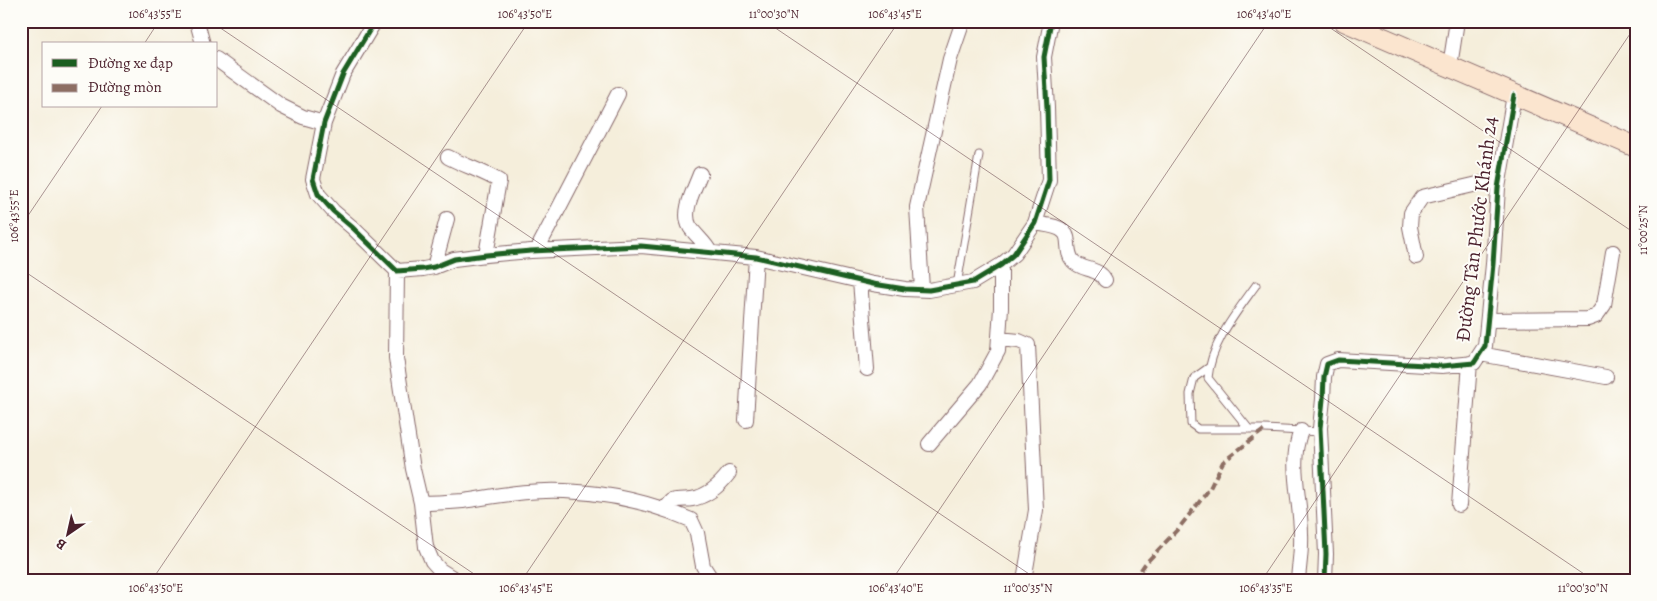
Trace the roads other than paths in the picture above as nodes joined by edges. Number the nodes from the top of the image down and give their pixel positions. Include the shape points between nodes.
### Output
1 (375, 21) edge
2 (963, 21) edge
3 (1051, 21) edge
4 (1344, 21) edge
5 (1457, 21) edge
6 (197, 22) edge
7 (202, 42) edge
8 (218, 60) edge
9 (1450, 66) junction
10 (618, 94) dead end
11 (1514, 95) junction
12 (324, 123) junction
13 (1636, 147) edge
14 (979, 155) dead end
15 (448, 158) dead end
16 (700, 174) dead end
17 (1499, 179) junction
18 (447, 219) dead end
19 (1035, 223) junction
20 (540, 250) junction
21 (710, 252) junction
22 (1613, 252) dead end
23 (486, 255) junction
24 (756, 257) junction
25 (1416, 257) dead end
26 (1001, 265) junction
27 (434, 267) junction
28 (397, 271) junction
29 (1106, 280) dead end
30 (860, 281) junction
31 (957, 285) junction
32 (1256, 285) dead end
33 (922, 290) junction
34 (1488, 320) junction
35 (999, 339) junction
36 (1480, 354) junction
37 (1470, 363) junction
38 (1208, 368) junction
39 (867, 369) dead end
40 (1606, 377) dead end
41 (746, 420) dead end
42 (1249, 429) junction
43 (1301, 431) junction
44 (1320, 432) junction
45 (929, 444) dead end
46 (729, 473) dead end
47 (421, 504) junction
48 (1459, 505) dead end
49 (665, 508) junction
50 (456, 580) edge
51 (712, 580) edge
52 (1024, 580) edge
53 (1298, 580) edge
54 (1325, 580) edge

1 - 12 street via 343,74
2 - 33 street via 950,58 917,207
3 - 19 street via 1044,57 1049,180
4 - 9 main road
5 - 9 street
6 - 7 street
8 - 12 street via 280,106
9 - 11 main road
10 - 20 street via 548,227
11 - 13 main road
11 - 17 street, Đường Tân Phước Khánh 24
12 - 28 street via 313,179 318,194
14 - 31 lane
15 - 23 street via 499,181
16 - 21 street via 687,219
17 - 25 street via 1422,197 1411,214
17 - 34 street, Đường Tân Phước Khánh 24
18 - 27 street
19 - 26 street via 1014,254
19 - 29 street via 1063,231 1072,260 1100,273
20 - 21 street via 641,246
20 - 23 street
21 - 24 street
22 - 34 street via 1604,305 1596,316 1588,319
23 - 27 street via 454,259
24 - 30 street
24 - 41 street
26 - 31 street via 974,282
26 - 35 street
27 - 28 street
28 - 47 street via 396,358
30 - 33 street
30 - 39 street
31 - 33 street
32 - 38 lane via 1222,334
34 - 36 street, Đường Tân Phước Khánh 24 via 1485,346
35 - 45 street via 998,351 980,384
35 - 52 street via 1028,345 1036,510
36 - 37 street, Đường Tân Phước Khánh 24 via 1474,363
36 - 40 street
37 - 44 street, Đường Tân Phước Khánh 24 via 1442,366 1338,360 1327,364
37 - 48 street
38 - 42 lane via 1208,378
38 - 42 lane via 1194,378 1190,394 1191,424 1198,429
42 - 43 lane
43 - 44 lane
43 - 53 street via 1296,444 1302,534
44 - 54 street, Đường Tân Phước Khánh 24
46 - 49 street via 711,491 695,498 672,501
47 - 49 street via 564,490 629,498
47 - 50 street via 426,547 432,561
49 - 51 street via 691,520 703,566

